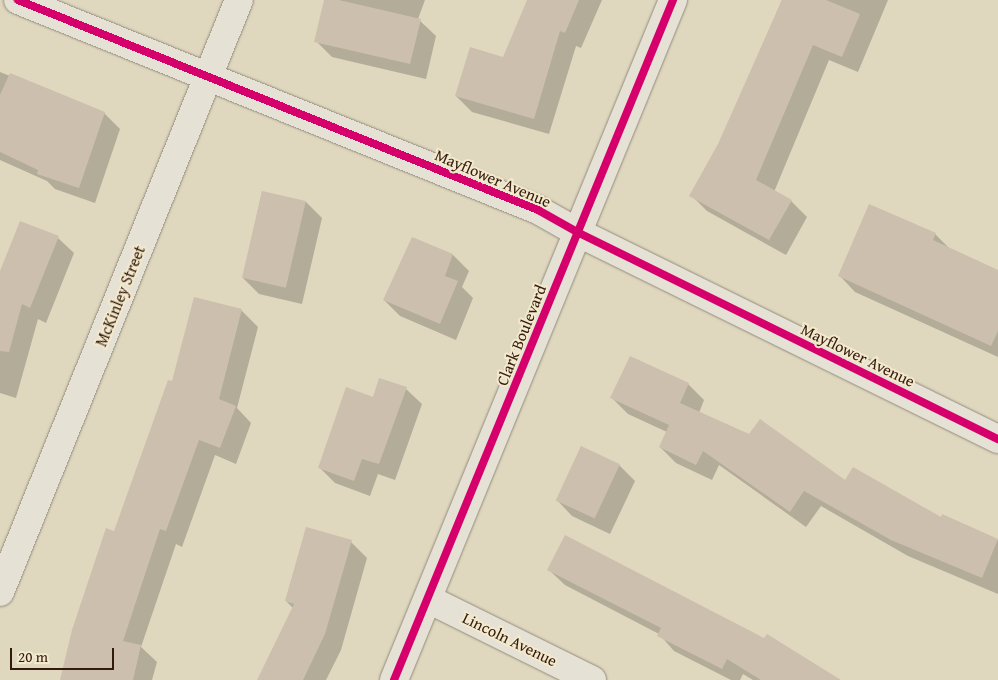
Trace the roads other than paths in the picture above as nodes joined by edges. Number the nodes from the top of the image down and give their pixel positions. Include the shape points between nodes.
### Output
1 (18, 0) edge
2 (239, 0) edge
3 (672, 0) edge
4 (208, 77) junction
5 (577, 232) junction
6 (998, 439) edge
7 (0, 592) edge
8 (428, 599) junction
9 (394, 680) edge
10 (592, 680) edge

1 - 4 street, Mayflower Avenue
2 - 4 street, McKinley Street
3 - 5 street, Clark Boulevard
4 - 5 street, Mayflower Avenue via 538,210
4 - 7 street, McKinley Street
5 - 6 street, Mayflower Avenue
5 - 8 street, Clark Boulevard
8 - 9 street, Clark Boulevard
8 - 10 street, Lincoln Avenue

